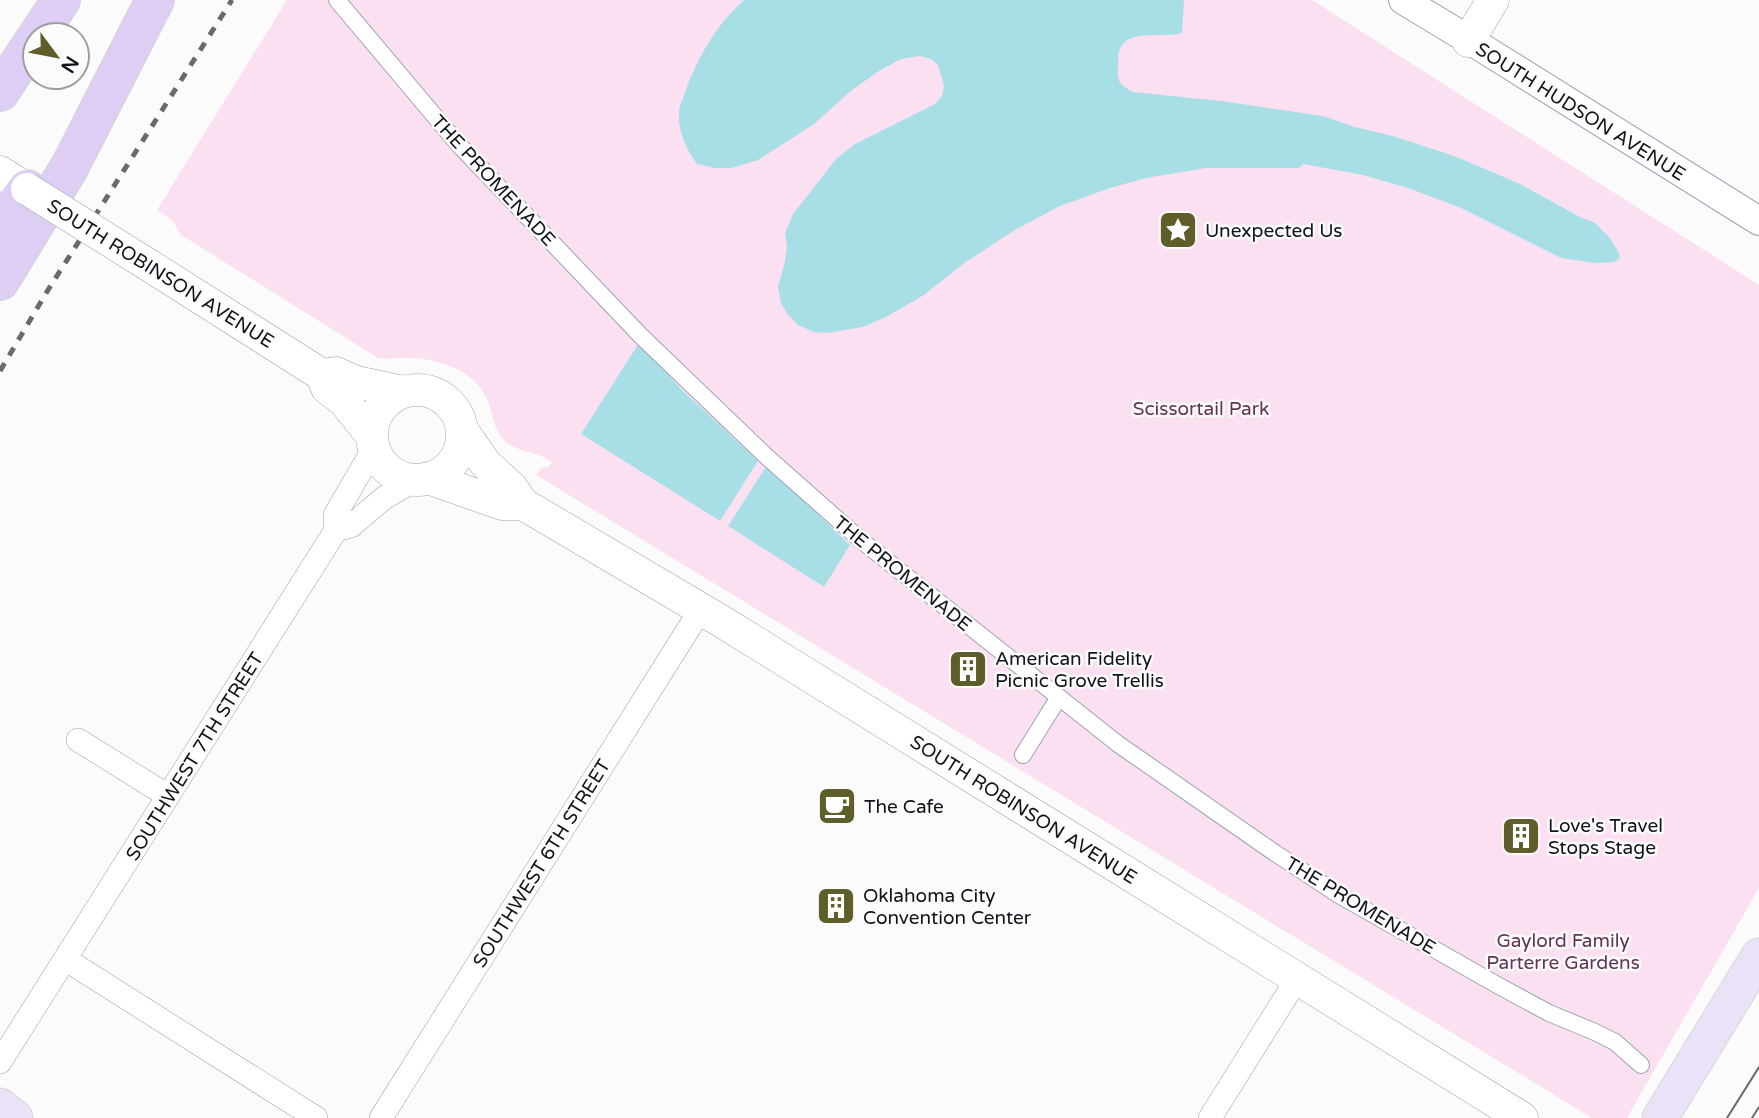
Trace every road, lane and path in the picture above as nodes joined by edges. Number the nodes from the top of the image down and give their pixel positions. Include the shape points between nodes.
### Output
1 (61, 0) edge
2 (155, 0) edge
3 (337, 0) edge
4 (1403, 0) edge
5 (1493, 0) edge
6 (47, 21) edge
7 (1468, 41) junction
8 (21, 60) edge
9 (0, 92) edge
10 (13, 180) edge
11 (1759, 221) edge
12 (0, 227) edge
13 (0, 281) edge
14 (322, 375) junction
15 (403, 392) junction
16 (462, 430) junction
17 (373, 442) junction
18 (421, 479) junction
19 (523, 504) junction
20 (336, 530) junction
21 (701, 608) junction
22 (1059, 697) junction
23 (78, 740) dead end
24 (1023, 755) dead end
25 (168, 796) junction
26 (1759, 956) edge
27 (65, 959) junction
28 (1297, 979) junction
29 (0, 1062) edge
30 (1641, 1065) dead end
31 (0, 1106) edge
32 (15, 1118) edge
33 (316, 1118) edge
34 (381, 1118) edge
35 (1210, 1118) edge
36 (1522, 1118) edge
37 (1660, 1118) edge

1 - 6 highway
2 - 13 highway via 69,167
3 - 22 street, THE PROMENADE via 459,145 669,363 862,541
4 - 7 street, SOUTH HUDSON AVENUE
5 - 7 main road
7 - 11 street, SOUTH HUDSON AVENUE
8 - 9 highway
10 - 12 highway
10 - 14 main road, SOUTH ROBINSON AVENUE, bridge
14 - 15 main road, SOUTH ROBINSON AVENUE via 336,373
14 - 17 main road, SOUTH ROBINSON AVENUE via 327,388 344,401
15 - 16 main road via 423,390 442,397 452,406
15 - 17 main road via 380,410
16 - 18 main road via 455,460 439,474
16 - 19 main road, SOUTH ROBINSON AVENUE
17 - 18 main road via 389,470
17 - 20 street via 335,515
18 - 19 main road, SOUTH ROBINSON AVENUE via 502,504
18 - 20 street, SOUTHWEST 7TH STREET via 384,498 351,526
19 - 21 main road, SOUTH ROBINSON AVENUE
20 - 25 street, SOUTHWEST 7TH STREET
21 - 28 main road, SOUTH ROBINSON AVENUE
21 - 34 street, SOUTHWEST 6TH STREET
22 - 24 street
22 - 30 street, THE PROMENADE via 1118,744 1339,895 1549,1013 1615,1042
23 - 25 street
25 - 27 street, SOUTHWEST 7TH STREET
26 - 37 main road
27 - 29 street, SOUTHWEST 7TH STREET
27 - 33 street
28 - 35 street
28 - 36 main road, SOUTH ROBINSON AVENUE
31 - 32 main road

